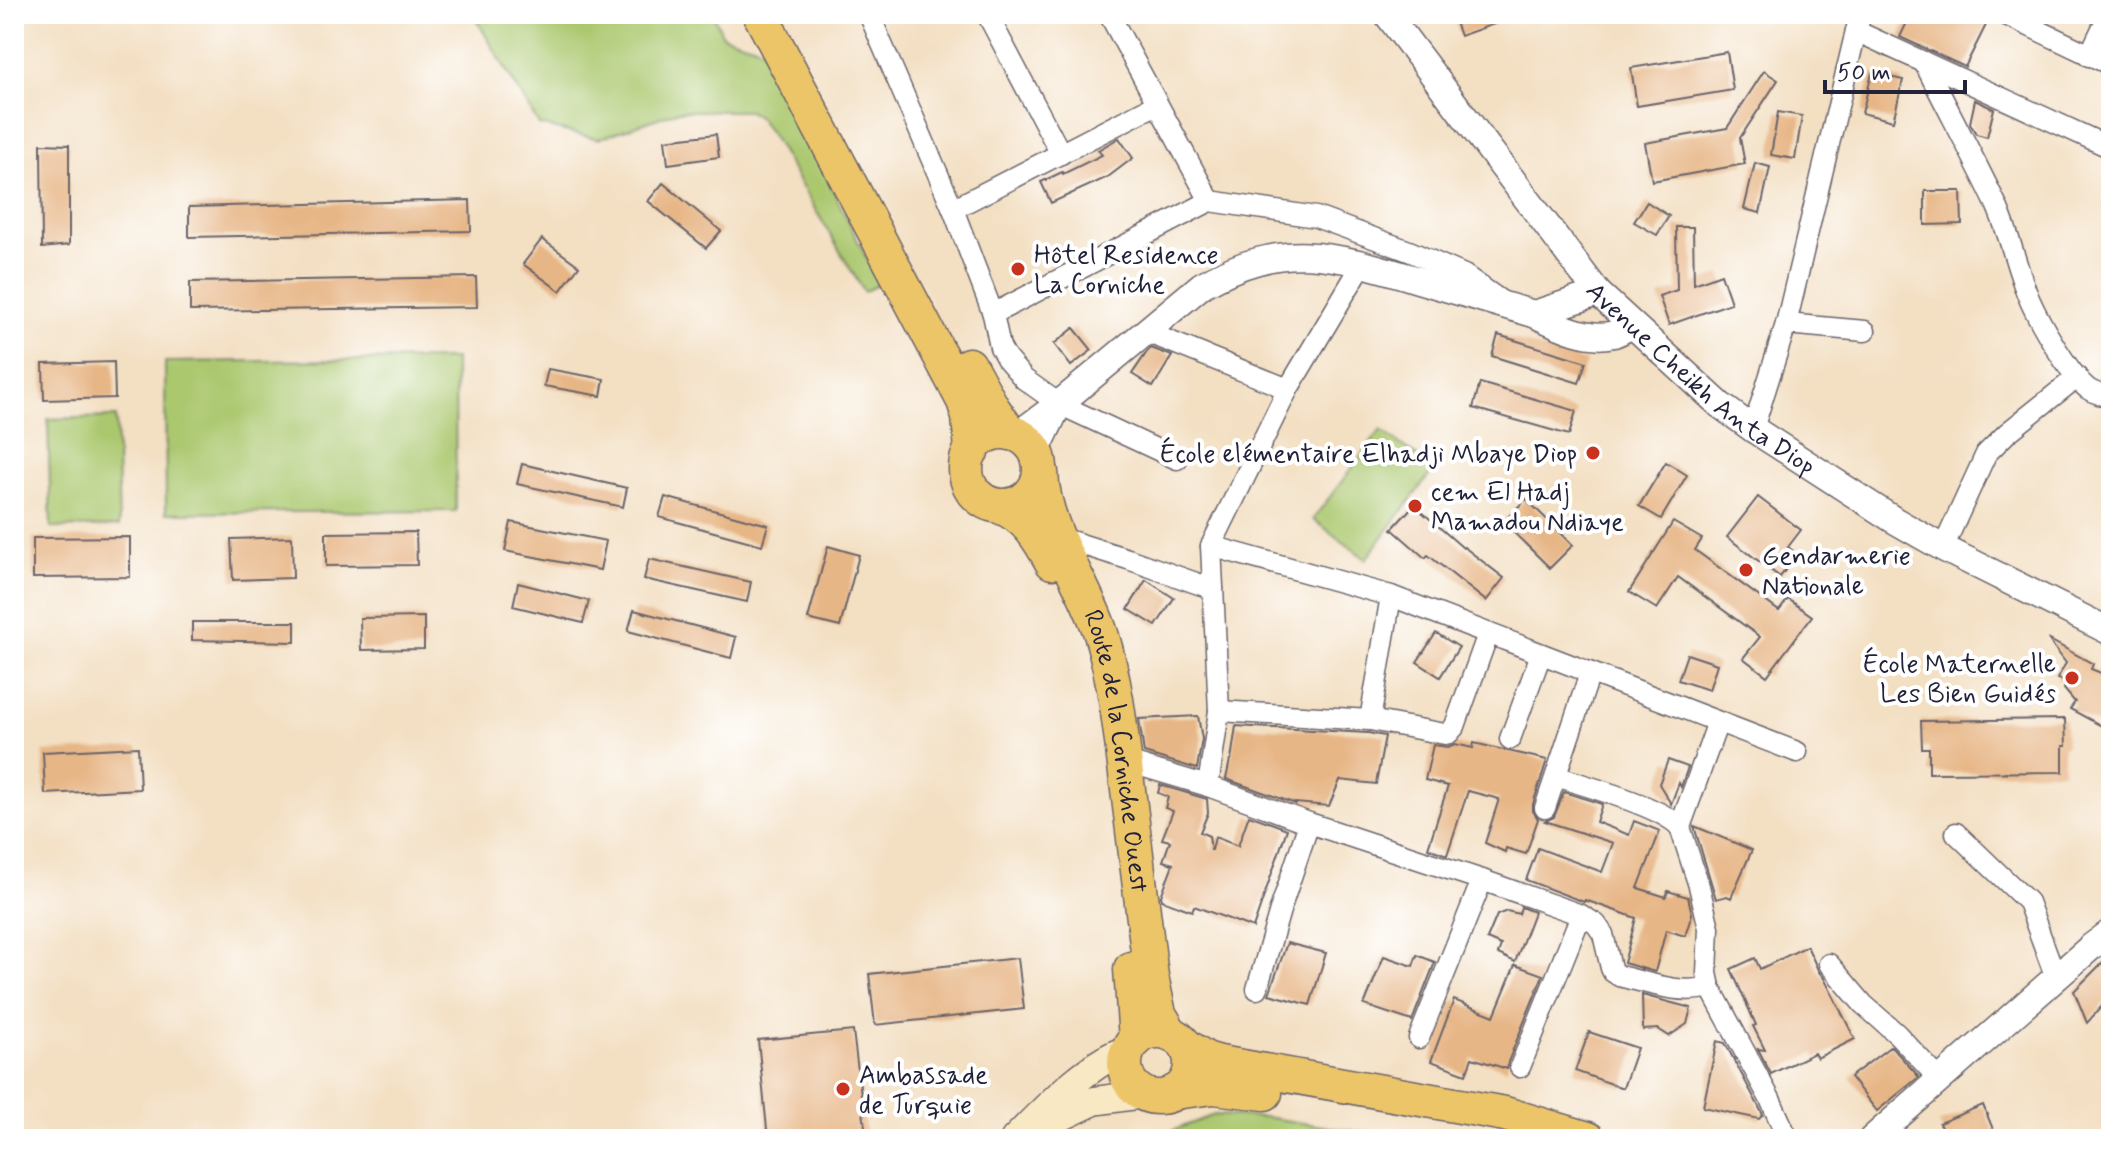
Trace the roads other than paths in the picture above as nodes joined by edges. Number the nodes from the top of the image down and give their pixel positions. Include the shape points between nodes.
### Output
1 (760, 14) edge
2 (782, 14) edge
3 (869, 14) edge
4 (987, 14) edge
5 (1109, 14) edge
6 (1387, 14) edge
7 (2004, 14) edge
8 (2109, 14) edge
9 (1858, 22) edge
10 (2089, 56) junction
11 (1924, 62) junction
12 (2111, 65) edge
13 (1157, 104) junction
14 (2111, 148) edge
15 (1061, 154) junction
16 (1210, 201) junction
17 (953, 209) junction
18 (1363, 263) junction
19 (1598, 293) junction
20 (1507, 306) junction
21 (993, 314) junction
22 (1534, 314) junction
23 (1786, 324) junction
24 (1631, 325) junction
25 (1144, 331) junction
26 (1865, 331) dead end
27 (2077, 377) junction
28 (1288, 389) junction
29 (2111, 396) edge
30 (1059, 404) junction
31 (1753, 429) junction
32 (1026, 448) junction
33 (972, 450) junction
34 (1177, 459) dead end
35 (999, 506) junction
36 (1058, 537) junction
37 (1211, 546) junction
38 (1943, 548) junction
39 (1213, 589) junction
40 (1391, 596) junction
41 (2111, 632) edge
42 (1488, 634) junction
43 (1541, 654) junction
44 (1590, 673) junction
45 (1219, 711) junction
46 (1370, 720) junction
47 (1718, 722) junction
48 (1510, 739) dead end
49 (1797, 752) dead end
50 (1124, 761) junction
51 (1556, 776) junction
52 (1208, 786) junction
53 (1545, 808) dead end
54 (1309, 823) junction
55 (1680, 827) junction
56 (1956, 833) dead end
57 (1482, 880) junction
58 (1581, 915) junction
59 (2111, 932) edge
60 (1829, 964) dead end
61 (2056, 978) junction
62 (1710, 987) junction
63 (1257, 989) dead end
64 (1419, 1038) dead end
65 (1179, 1040) junction
66 (1132, 1045) junction
67 (1520, 1067) dead end
68 (1940, 1080) junction
69 (1160, 1093) junction
70 (1015, 1139) edge
71 (1521, 1139) edge
72 (1588, 1139) edge
73 (1788, 1139) edge
74 (1872, 1139) edge

1 - 33 highway via 964,401
2 - 32 highway, Route de la Corniche Ouest via 988,400
3 - 17 street
4 - 15 street
5 - 13 street
6 - 19 street, Avenue Cheikh Anta Diop
7 - 10 street
8 - 10 street
9 - 11 street
9 - 23 street
10 - 12 street
11 - 14 street
11 - 27 street via 1996,205 2033,307
13 - 15 street
13 - 16 street
15 - 17 street
16 - 20 street via 1316,217 1464,275
16 - 21 street
17 - 21 street
18 - 20 street
18 - 25 street via 1305,254 1251,263 1202,285
18 - 28 street
19 - 22 street
19 - 24 street, Avenue Cheikh Anta Diop
20 - 22 street
21 - 30 street via 1006,358 1024,379
22 - 24 street via 1585,333 1614,334
23 - 26 street
23 - 31 street
24 - 31 street, Avenue Cheikh Anta Diop
25 - 28 street
25 - 30 street
27 - 29 street via 2097,394
27 - 38 street via 1986,454
28 - 37 street
30 - 32 street
30 - 34 street
31 - 38 street, Avenue Cheikh Anta Diop
32 - 33 highway via 1001,432 984,437
32 - 35 highway via 1038,484 1022,502
32 - 36 highway, Route de la Corniche Ouest
33 - 35 highway via 966,463 969,484 982,500
35 - 66 highway, Route de la Corniche Ouest via 1019,516 1037,536 1082,633 1098,698 1132,978
36 - 39 street
36 - 50 highway, Route de la Corniche Ouest via 1102,638
37 - 39 street
37 - 40 street
38 - 41 street, Avenue Cheikh Anta Diop
39 - 45 street
40 - 42 street
40 - 46 street
42 - 43 street
42 - 46 street via 1449,733
43 - 44 street
43 - 48 street
44 - 47 street
44 - 51 street
45 - 46 street
45 - 52 street
47 - 49 street
47 - 55 street
50 - 52 street
50 - 65 highway, Route de la Corniche Ouest via 1151,976 1159,1014
51 - 53 street
51 - 55 street via 1657,811
52 - 54 street
54 - 57 street
54 - 63 street
55 - 62 street via 1709,928
56 - 61 street via 2028,902
57 - 58 street
57 - 64 street
58 - 62 street via 1603,934 1611,968 1619,976 1680,990
58 - 67 street
59 - 61 street
60 - 68 street
61 - 68 street
62 - 73 street
65 - 66 highway via 1153,1031
65 - 69 highway via 1190,1056 1188,1077 1183,1086
65 - 72 highway via 1212,1061 1234,1067 1505,1114
66 - 69 highway via 1125,1060 1129,1080 1136,1088
66 - 70 main road via 1068,1087
68 - 74 street
69 - 70 main road via 1094,1101
69 - 71 highway via 1214,1087 1251,1090

